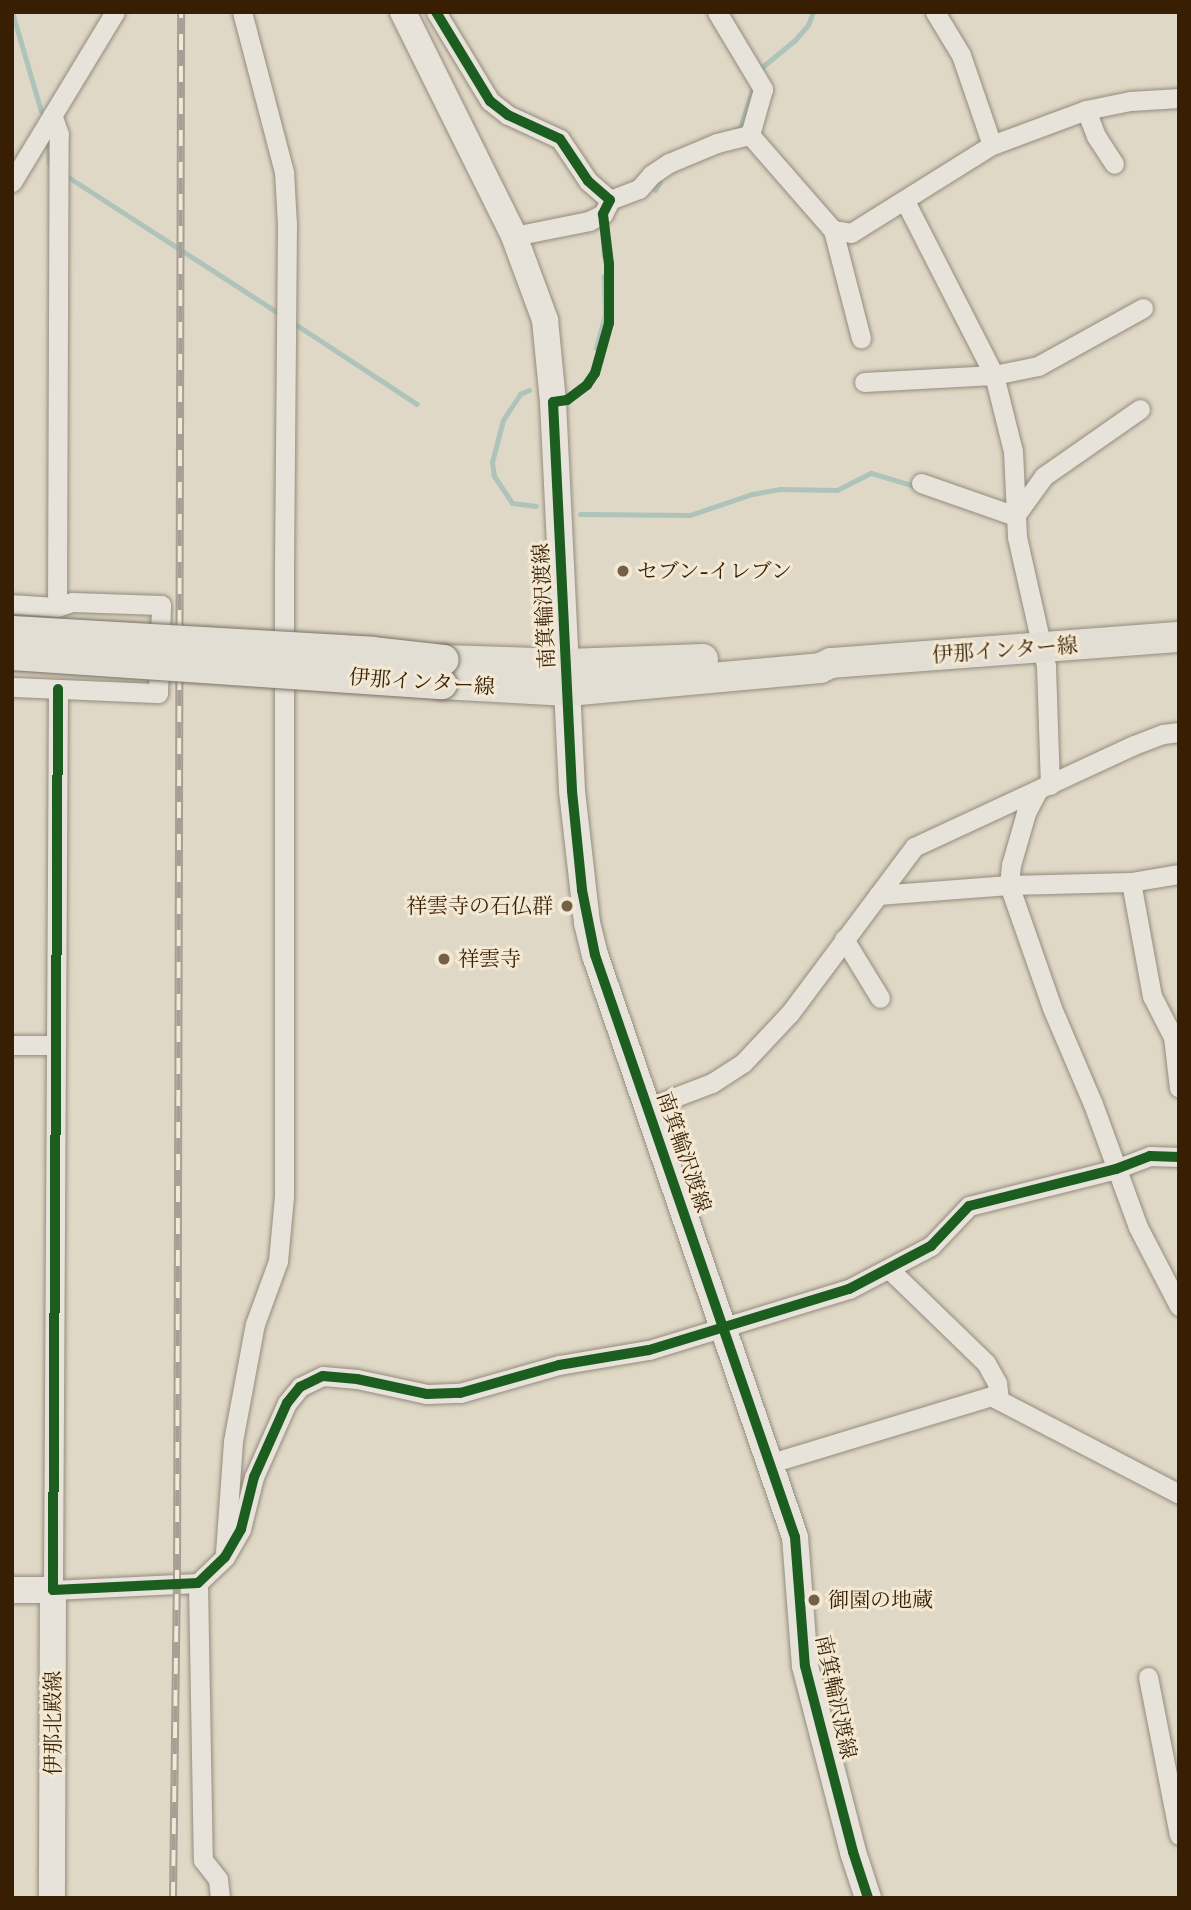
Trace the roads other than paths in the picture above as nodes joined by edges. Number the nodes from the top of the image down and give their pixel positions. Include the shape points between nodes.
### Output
1 (115, 12) edge
2 (242, 12) edge
3 (403, 12) edge
4 (436, 12) edge
5 (717, 12) edge
6 (935, 12) edge
7 (1177, 95) edge
8 (1086, 110) junction
9 (52, 115) junction
10 (750, 135) junction
11 (992, 145) junction
12 (1114, 164) dead end
13 (12, 182) edge
14 (610, 200) junction
15 (905, 201) junction
16 (834, 230) junction
17 (514, 236) junction
18 (1143, 308) dead end
19 (860, 338) dead end
20 (994, 375) junction
21 (863, 382) dead end
22 (1140, 408) dead end
23 (921, 483) dead end
24 (1015, 516) junction
25 (12, 604) edge
26 (57, 607) junction
27 (12, 631) edge
28 (1179, 637) edge
29 (1042, 646) junction
30 (12, 655) edge
31 (443, 672) junction
32 (568, 677) junction
33 (12, 687) edge
34 (58, 689) junction
35 (1179, 732) edge
36 (1044, 787) junction
37 (1179, 874) edge
38 (1131, 882) junction
39 (1009, 885) junction
40 (878, 895) junction
41 (844, 939) junction
42 (880, 998) dead end
43 (12, 1045) edge
44 (50, 1045) junction
45 (1179, 1088) edge
46 (649, 1107) junction
47 (1179, 1157) edge
48 (1116, 1169) junction
49 (890, 1270) junction
50 (1179, 1306) edge
51 (724, 1325) junction
52 (999, 1399) junction
53 (771, 1463) junction
54 (1179, 1494) edge
55 (225, 1557) junction
56 (198, 1583) junction
57 (12, 1590) edge
58 (54, 1590) junction
59 (1148, 1677) dead end
60 (1179, 1835) edge
61 (52, 1898) edge
62 (220, 1898) edge
63 (868, 1898) edge

1 - 9 street
2 - 55 street via 284,172 287,225 284,1182 278,1261 255,1324 233,1441
3 - 17 main road, 南箕輪沢渡線
4 - 14 street via 490,101 508,115 560,139 588,181
5 - 10 street via 763,89
6 - 11 street via 961,55
7 - 8 street
8 - 11 street
8 - 12 street
9 - 13 street
9 - 26 street via 59,134
10 - 14 street via 669,163 639,189
10 - 16 street
11 - 15 street
14 - 17 street via 603,214 589,221
15 - 16 street via 851,233
15 - 20 street
16 - 19 street
17 - 32 main road, 南箕輪沢渡線 via 540,302 550,350
18 - 20 street via 1038,366
20 - 21 street
20 - 24 street via 1013,451
22 - 24 street via 1044,476
23 - 24 street
24 - 29 street via 1022,568
25 - 26 street
26 - 34 street via 72,602 161,605 158,694
27 - 31 main road, 伊那インター線, bridge via 372,652
28 - 29 main road, 伊那インター線
29 - 32 main road, 伊那インター線
29 - 36 street via 1046,666
30 - 31 main road, 伊那インター線, bridge
31 - 32 main road, 伊那インター線
32 - 46 main road, 南箕輪沢渡線 via 572,791 587,923
33 - 34 street
34 - 44 street
35 - 36 street via 1153,737
36 - 39 street via 1026,813
36 - 40 street via 914,847
37 - 38 street
38 - 39 street
38 - 45 street via 1152,996 1173,1037
39 - 40 street
39 - 48 street
40 - 41 street
41 - 42 street
41 - 46 street via 789,1013 743,1063 712,1083
43 - 44 street
44 - 58 street
46 - 51 main road, 南箕輪沢渡線
47 - 48 street via 1150,1156
48 - 49 street via 969,1206 931,1246
48 - 50 street via 1138,1227
49 - 51 street via 849,1289
49 - 52 street via 986,1363 997,1383
51 - 53 main road, 南箕輪沢渡線
51 - 55 street via 649,1350 559,1365 460,1394 427,1394 323,1376 310,1381 287,1403 277,1422 254,1477 241,1529
52 - 53 street via 990,1396
52 - 54 street
53 - 63 main road, 南箕輪沢渡線 via 797,1548 805,1666
55 - 56 street
56 - 58 street
56 - 62 street via 202,1860 218,1880
57 - 58 main road
58 - 61 main road, 伊那北殿線
59 - 60 street

